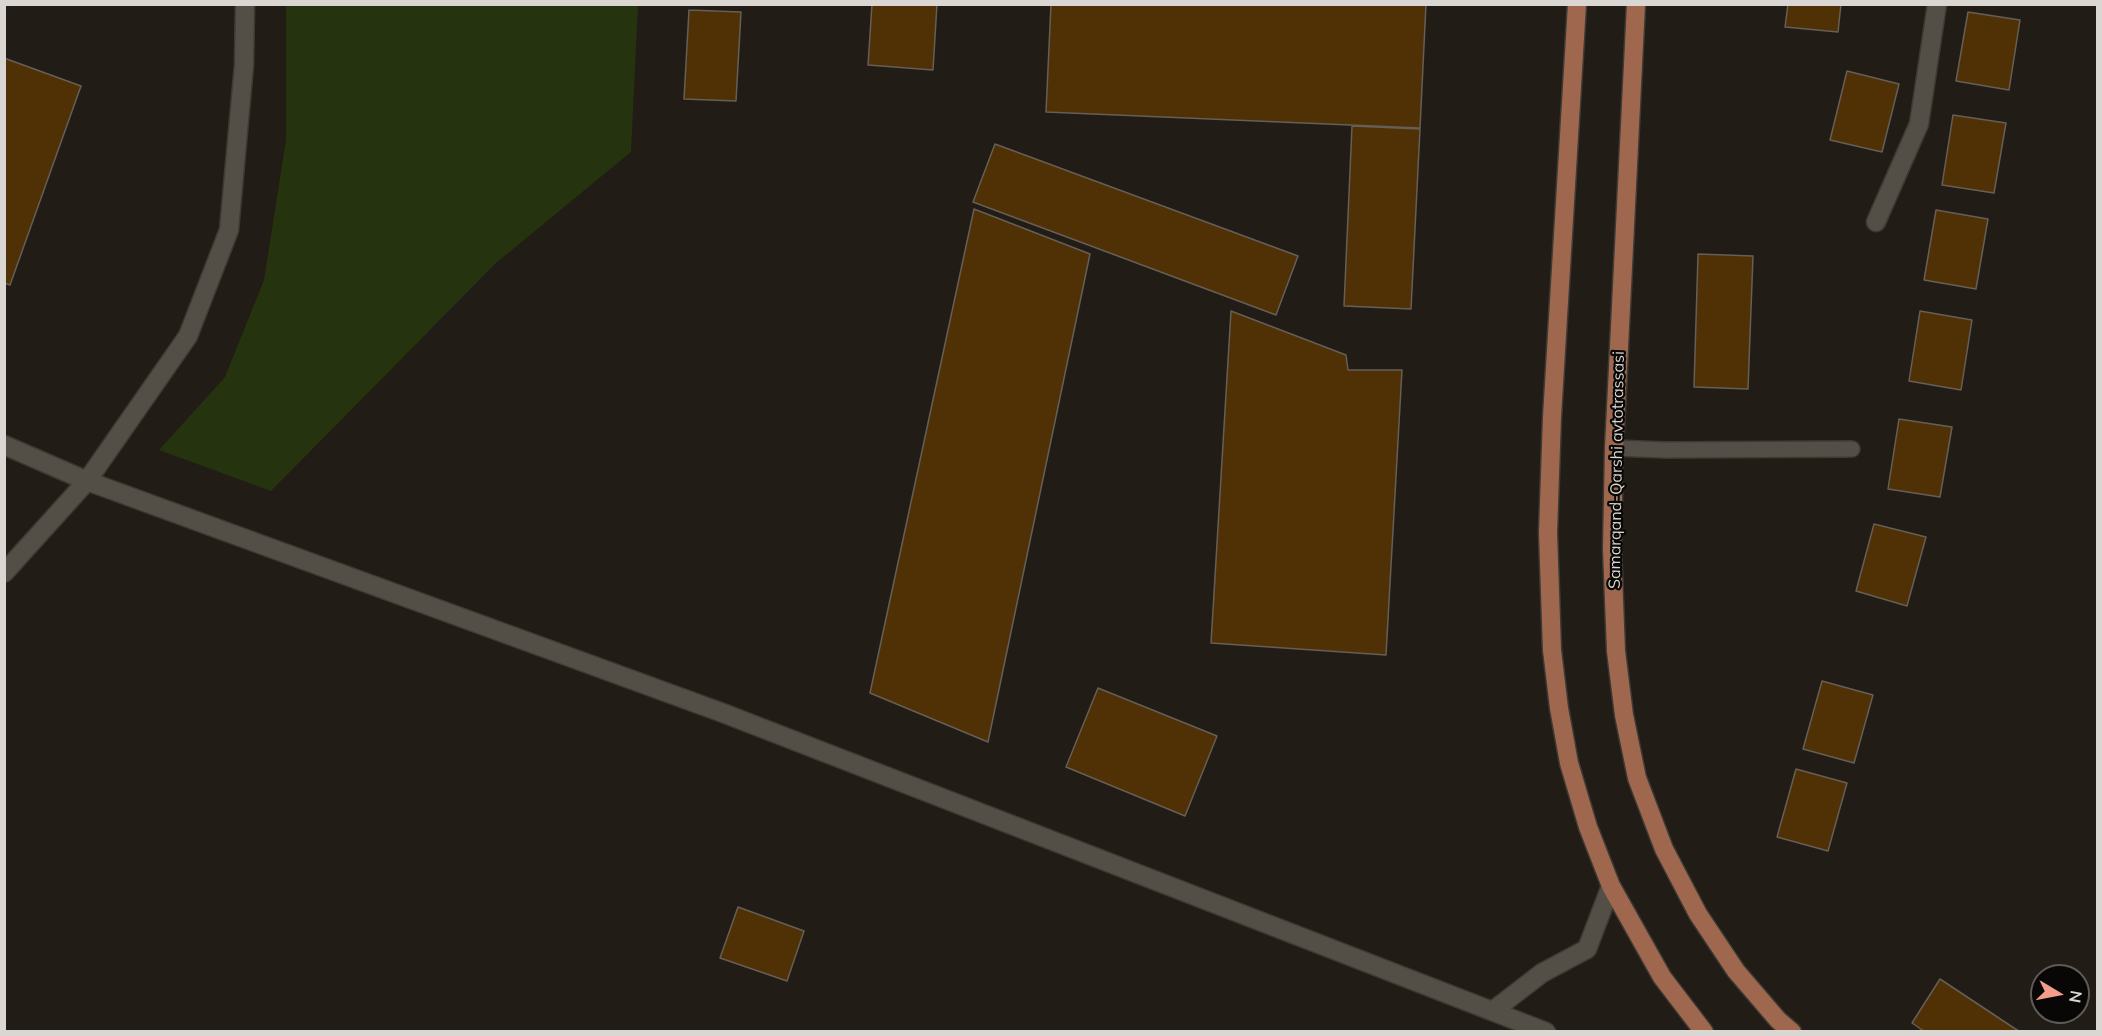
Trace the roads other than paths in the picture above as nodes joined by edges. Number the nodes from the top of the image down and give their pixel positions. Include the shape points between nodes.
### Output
1 (245, 4) edge
2 (1577, 4) edge
3 (1636, 4) edge
4 (1937, 4) edge
5 (1876, 222) dead end
6 (4, 445) edge
7 (1614, 448) junction
8 (1852, 449) dead end
9 (87, 481) junction
10 (4, 573) edge
11 (1611, 886) junction
12 (1494, 1011) junction
13 (1546, 1032) edge
14 (1704, 1032) edge
15 (1792, 1032) edge

1 - 9 street via 244,65 229,230 188,336
2 - 11 main road via 1552,417 1548,533 1552,650 1569,763
3 - 7 main road, Samarqand-Qarshi avtotrassasi
4 - 5 street via 1919,124
6 - 9 street
7 - 8 lane
7 - 15 main road, Samarqand-Qarshi avtotrassasi via 1616,651 1637,778 1664,849 1698,914 1736,971
9 - 10 street
9 - 12 street via 723,713
11 - 12 street via 1587,949 1542,973
11 - 14 main road via 1662,977
12 - 13 street

